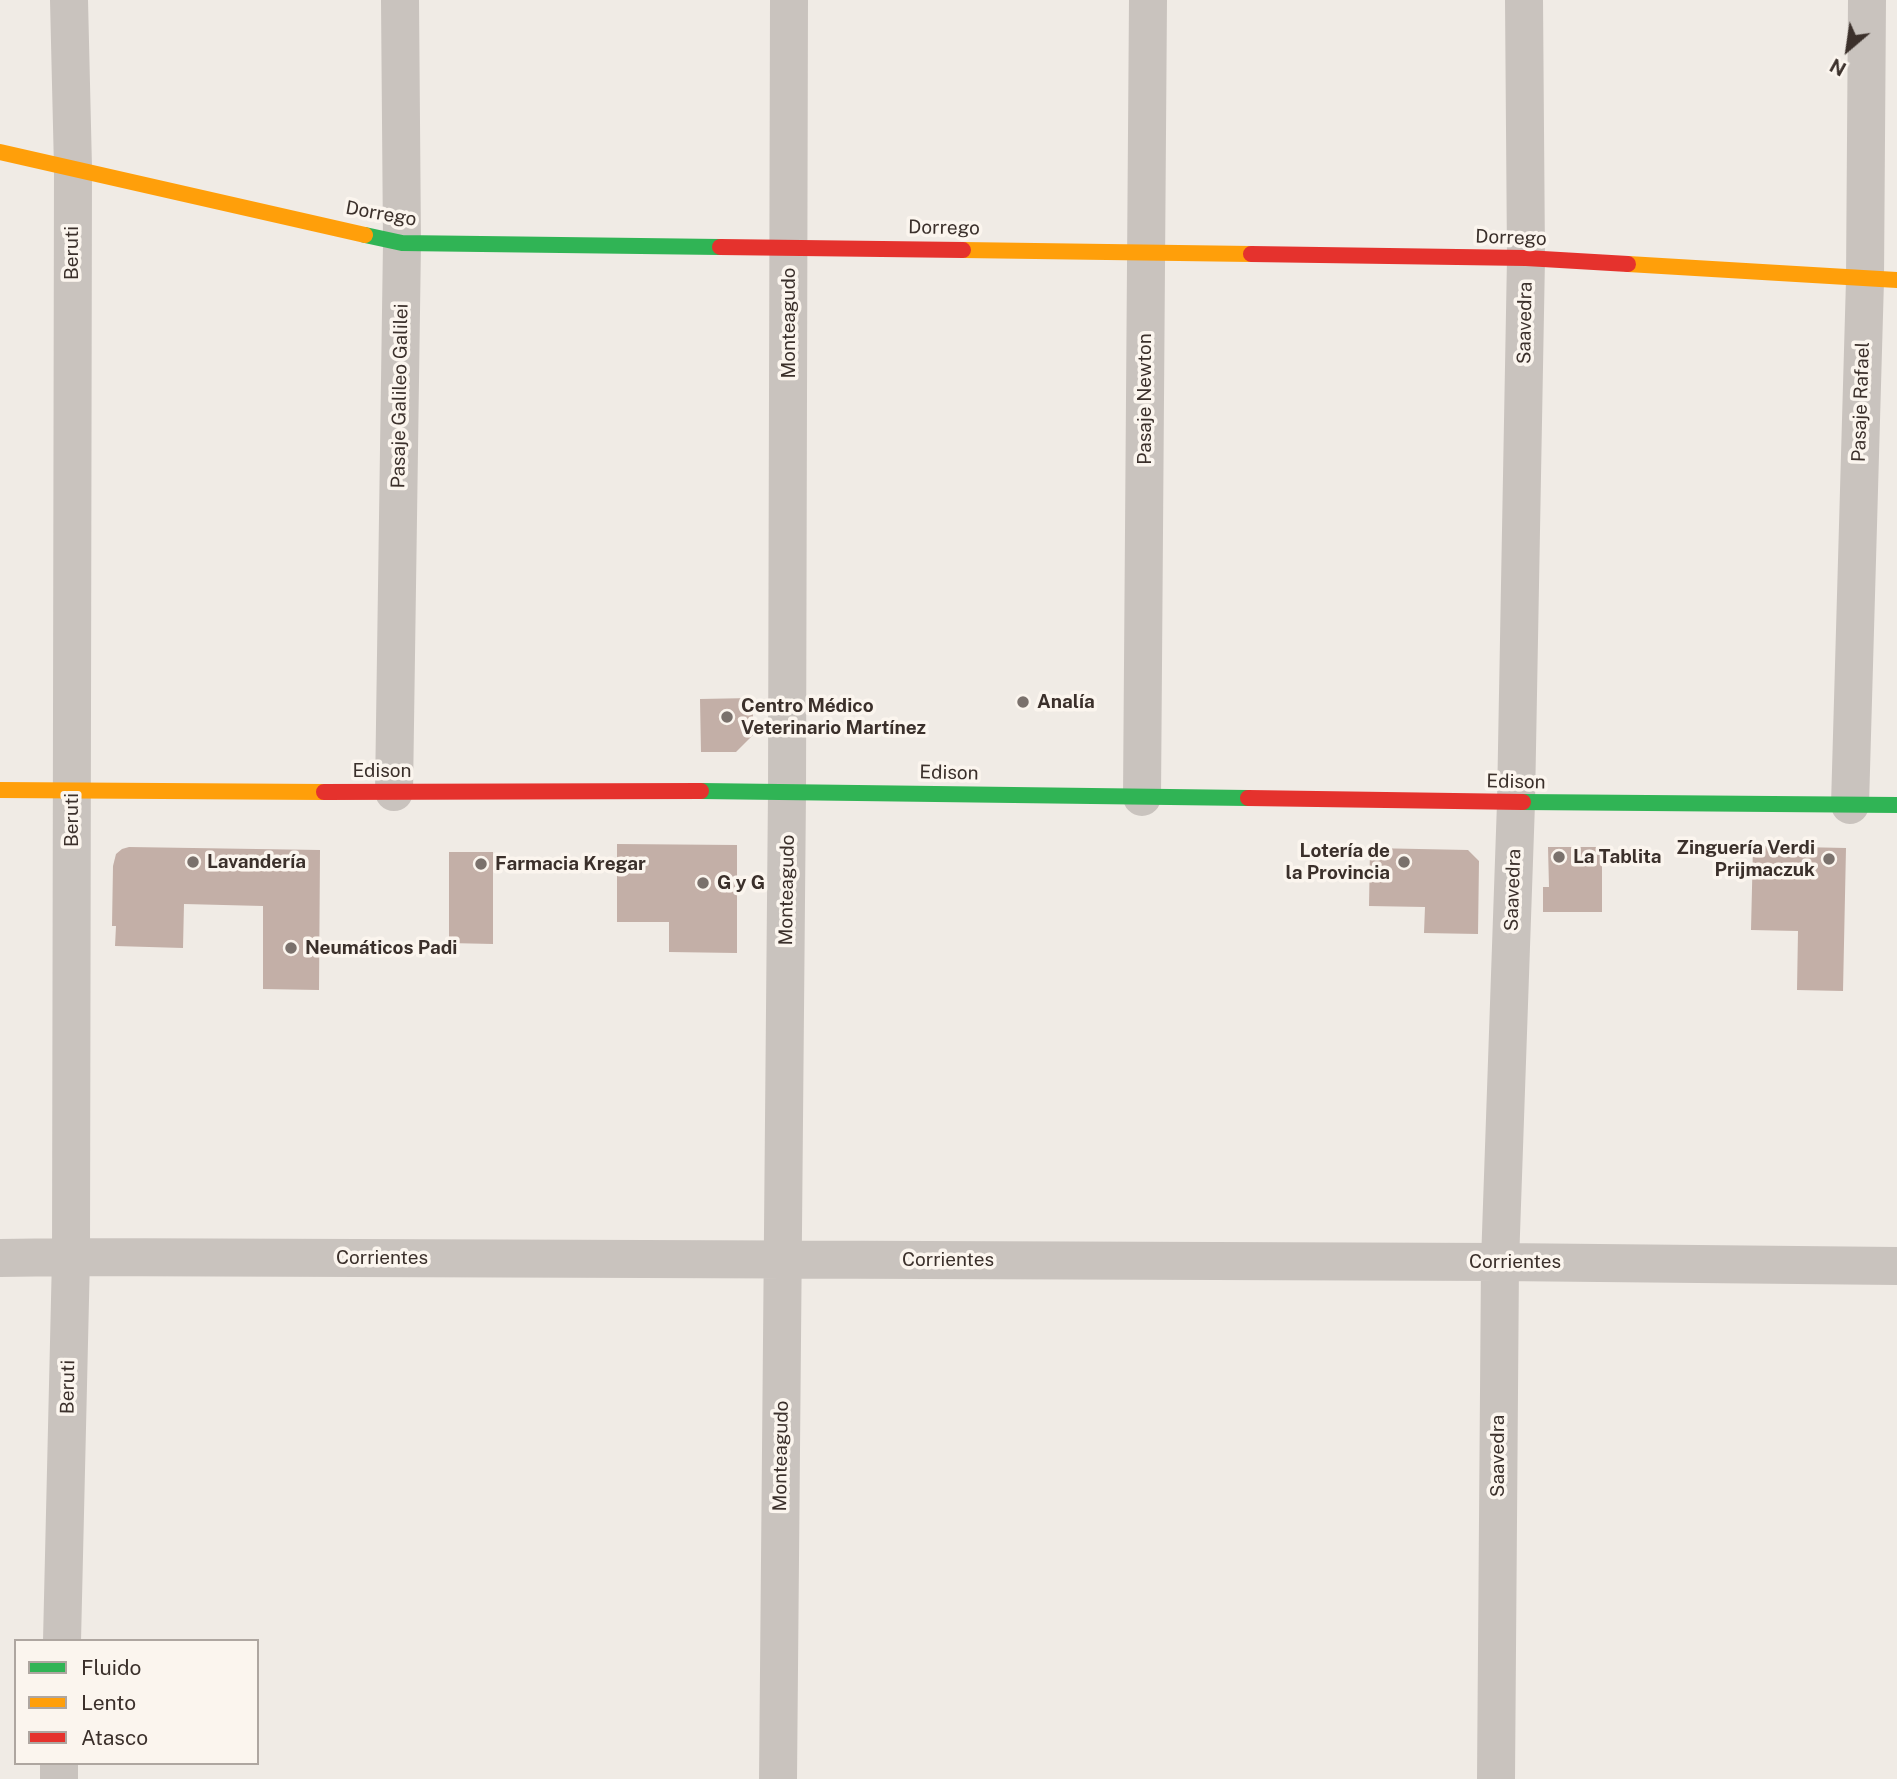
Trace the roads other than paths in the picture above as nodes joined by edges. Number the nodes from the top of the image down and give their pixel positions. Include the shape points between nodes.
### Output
1 (69, 0) edge
2 (400, 0) edge
3 (789, 0) edge
4 (1148, 0) edge
5 (1524, 0) edge
6 (1867, 0) edge
7 (0, 152) edge
8 (73, 167) junction
9 (402, 243) junction
10 (790, 247) junction
11 (1146, 253) junction
12 (1526, 258) junction
13 (1881, 280) edge
14 (0, 790) edge
15 (72, 791) junction
16 (788, 791) junction
17 (394, 792) junction
18 (1142, 797) junction
19 (1516, 803) junction
20 (1850, 805) junction
21 (1897, 805) edge
22 (71, 1256) junction
23 (0, 1258) edge
24 (783, 1259) junction
25 (1500, 1262) junction
26 (1897, 1266) edge
27 (62, 1639) edge
28 (778, 1779) edge
29 (1496, 1779) edge

1 - 8 street, Beruti
2 - 9 street, Pasaje Galileo Galilei
3 - 10 street, Monteagudo
4 - 11 street, Pasaje Newton
5 - 12 street, Saavedra
6 - 13 street, Pasaje Rafael
7 - 8 street, Dorrego
8 - 9 street, Dorrego
8 - 15 street, Beruti
9 - 10 street, Dorrego
9 - 17 street, Pasaje Galileo Galilei
10 - 11 street, Dorrego
10 - 16 street, Monteagudo
11 - 12 street, Dorrego
11 - 18 street, Pasaje Newton
12 - 13 street, Dorrego
12 - 19 street, Saavedra
13 - 20 street, Pasaje Rafael
14 - 15 street, Edison
15 - 17 street, Edison
15 - 22 street, Beruti
16 - 17 street, Edison
16 - 18 street, Edison
16 - 24 street, Monteagudo
18 - 19 street, Edison
19 - 20 street, Edison
19 - 25 street, Saavedra
20 - 21 street, Edison
22 - 23 street, Corrientes
22 - 24 street, Corrientes
22 - 27 street, Beruti
24 - 25 street, Corrientes
24 - 28 street, Monteagudo
25 - 26 street, Corrientes
25 - 29 street, Saavedra

